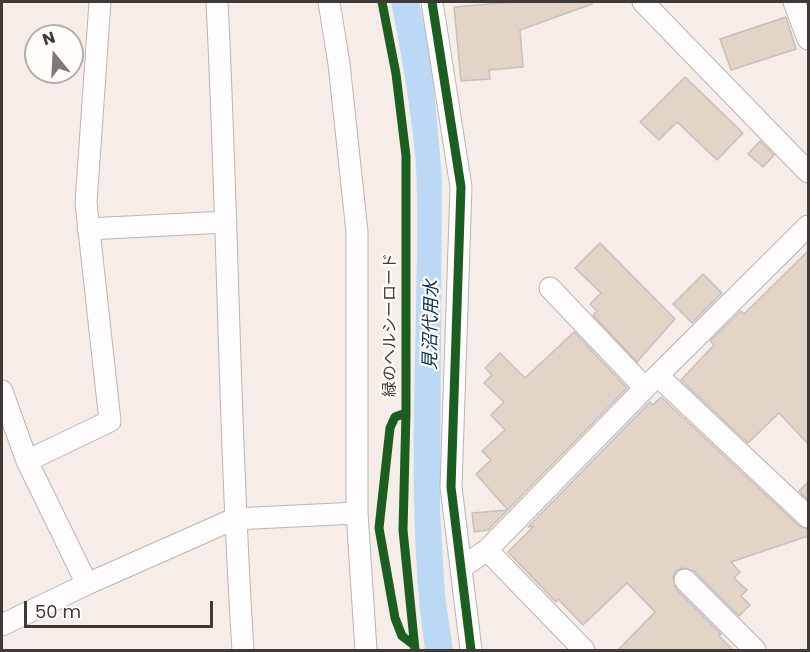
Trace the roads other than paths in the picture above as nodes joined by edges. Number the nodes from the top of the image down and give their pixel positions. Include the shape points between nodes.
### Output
1 (100, 2) edge
2 (217, 2) edge
3 (329, 2) edge
4 (432, 2) edge
5 (643, 2) edge
6 (794, 2) edge
7 (808, 39) edge
8 (808, 172) edge
9 (226, 222) junction
10 (808, 226) edge
11 (88, 229) junction
12 (550, 288) dead end
13 (652, 382) junction
14 (2, 391) edge
15 (27, 461) junction
16 (357, 513) junction
17 (808, 517) edge
18 (234, 519) junction
19 (487, 550) junction
20 (461, 568) junction
21 (686, 580) dead end
22 (87, 584) junction
23 (2, 625) edge
24 (243, 651) edge
25 (366, 651) edge
26 (471, 651) edge
27 (584, 651) edge
28 (755, 651) edge

1 - 11 street via 86,203
2 - 9 street
3 - 16 street via 357,232
4 - 20 street via 461,187 451,487
5 - 8 street
6 - 7 street
9 - 11 street
9 - 18 street
10 - 13 street
11 - 15 street via 110,421
12 - 13 street
13 - 17 street
13 - 19 street
14 - 15 street
15 - 22 street
16 - 18 street
16 - 25 street
18 - 22 street
18 - 24 street
19 - 20 street
19 - 27 street
20 - 26 street
21 - 28 street
22 - 23 street

